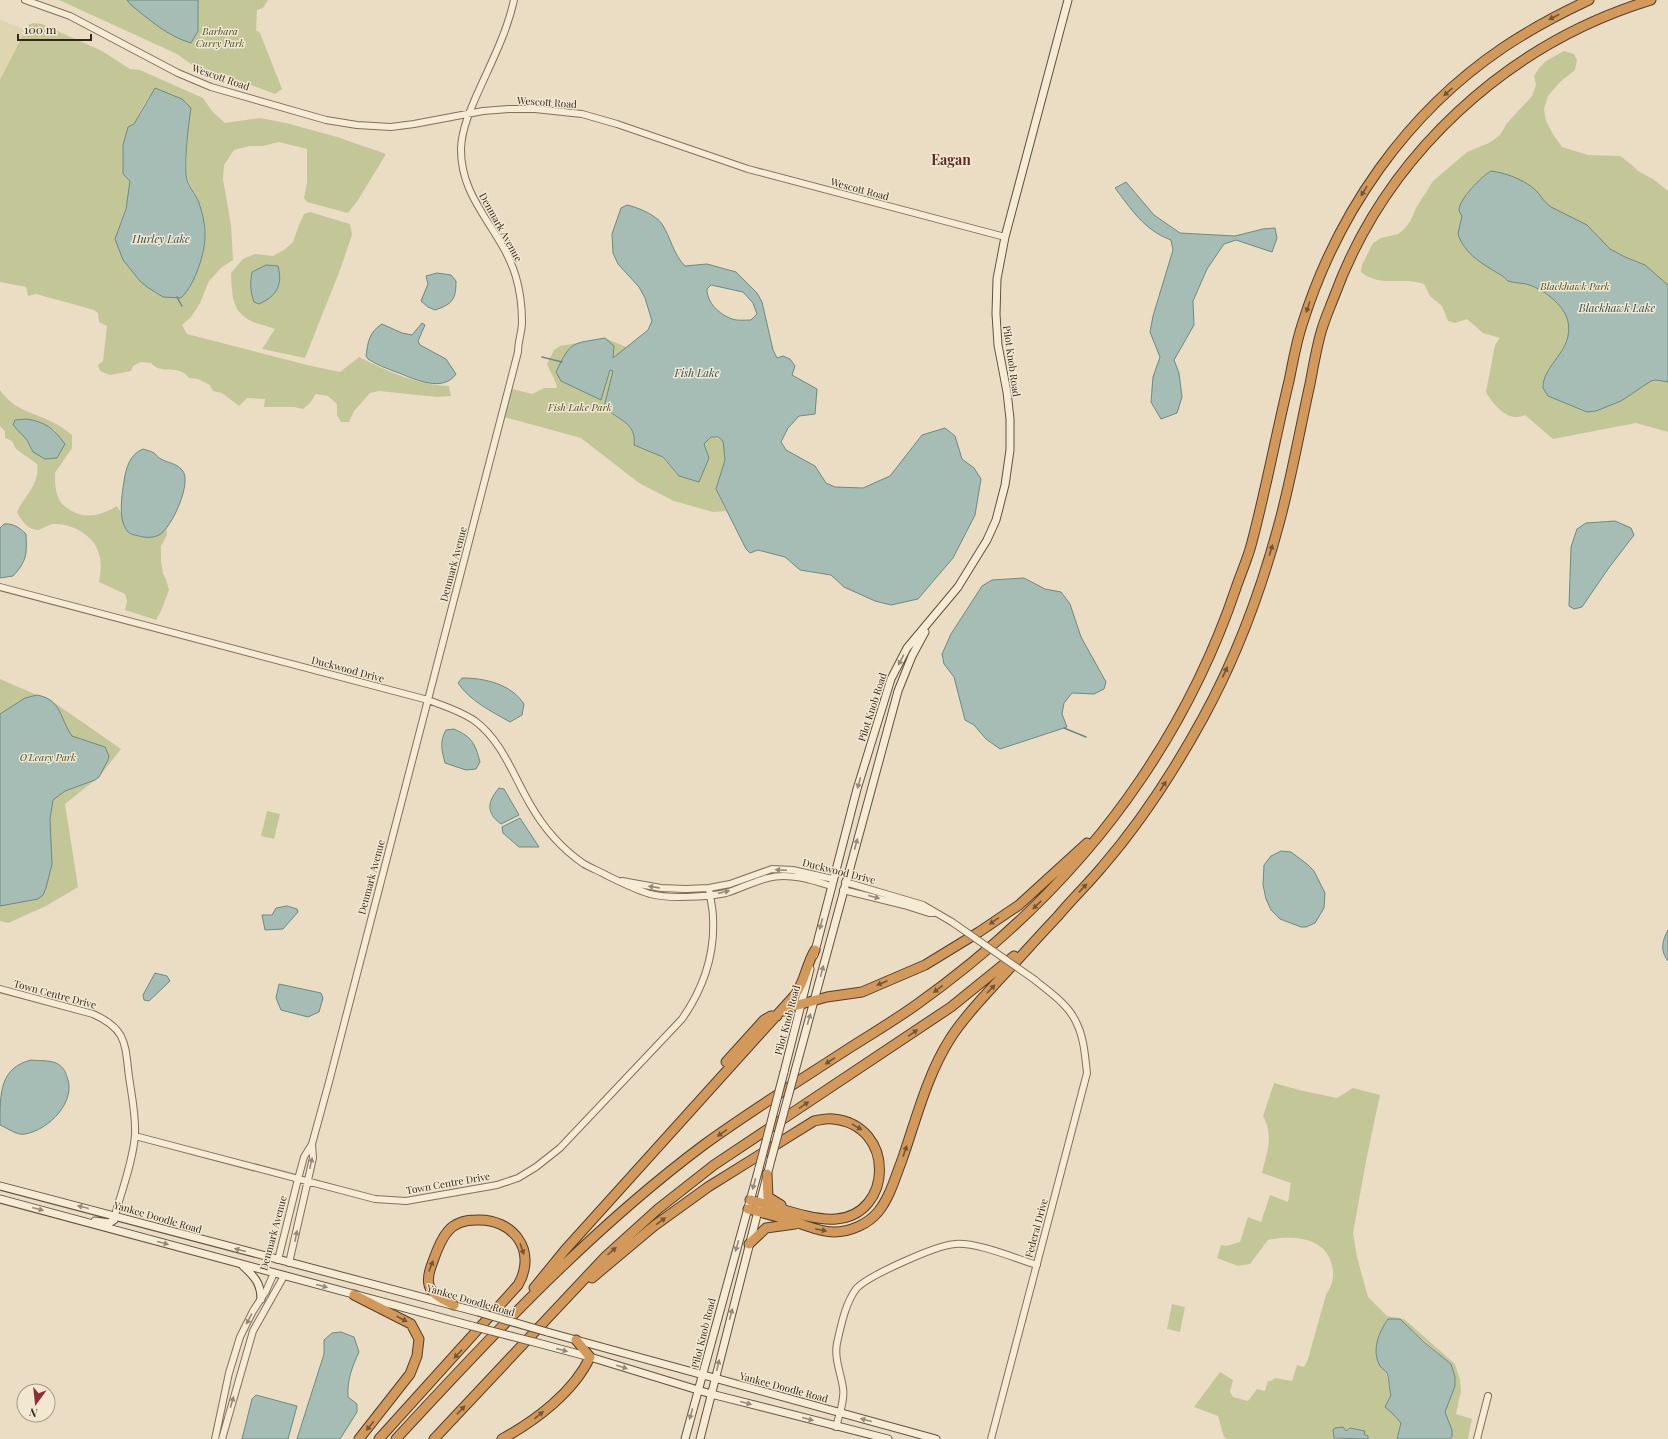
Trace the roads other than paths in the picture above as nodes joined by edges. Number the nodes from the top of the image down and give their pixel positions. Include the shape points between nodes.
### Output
1 (25, 0) edge
2 (514, 0) edge
3 (1068, 0) edge
4 (1589, 0) edge
5 (1651, 0) edge
6 (468, 115) junction
7 (1005, 236) junction
8 (0, 586) edge
9 (932, 618) junction
10 (428, 700) junction
11 (1109, 823) junction
12 (618, 881) junction
13 (832, 882) junction
14 (845, 882) junction
15 (709, 888) junction
16 (843, 890) junction
17 (710, 895) junction
18 (934, 913) junction
19 (1056, 917) junction
20 (814, 950) junction
21 (0, 989) edge
22 (814, 1001) junction
23 (802, 1004) junction
24 (778, 1015) junction
25 (1076, 1022) joint
26 (134, 1136) junction
27 (312, 1144) junction
28 (767, 1174) junction
29 (298, 1179) junction
30 (307, 1182) junction
31 (0, 1186) edge
32 (0, 1199) edge
33 (749, 1204) junction
34 (758, 1207) junction
35 (792, 1211) junction
36 (54, 1214) junction
37 (115, 1215) junction
38 (800, 1223) junction
39 (749, 1244) junction
40 (278, 1260) junction
41 (289, 1263) junction
42 (242, 1264) junction
43 (1036, 1265) junction
44 (274, 1273) junction
45 (284, 1276) junction
46 (354, 1295) junction
47 (261, 1299) junction
48 (454, 1305) junction
49 (556, 1309) junction
50 (515, 1313) junction
51 (576, 1340) junction
52 (590, 1357) junction
53 (702, 1375) junction
54 (715, 1378) junction
55 (698, 1390) junction
56 (712, 1394) junction
57 (1488, 1396) dead end
58 (840, 1412) junction
59 (836, 1426) junction
60 (215, 1439) edge
61 (222, 1439) edge
62 (359, 1439) edge
63 (379, 1439) edge
64 (396, 1439) edge
65 (434, 1439) edge
66 (502, 1439) edge
67 (685, 1439) edge
68 (700, 1439) edge
69 (888, 1439) edge
70 (936, 1439) edge
71 (991, 1439) edge
72 (1477, 1439) edge

1 - 6 street, Wescott Road via 70,16 178,73 210,86 326,120 391,127
2 - 6 street, Denmark Avenue via 503,36
3 - 7 main road, Pilot Knob Road
4 -> 11 highway via 1540,24 1466,75 1433,105 1403,138 1370,180 1351,210 1320,274 1301,329 1251,546 1224,624 1200,678 1172,730 1141,780
19 -> 5 highway via 1102,867 1158,793 1206,713 1241,637 1280,520 1320,334 1352,255 1386,196 1411,161 1446,123 1477,94 1511,68 1591,23
6 - 7 street, Wescott Road via 483,111 528,109 582,114 748,170
6 - 10 street, Denmark Avenue via 461,146 463,173 470,194 516,276 522,322 516,359
7 - 9 main road, Pilot Knob Road via 998,279 996,314 998,345 1010,419 1010,450 1005,485 996,520 987,540 958,587
8 - 10 street, Duckwood Drive
9 -> 13 main road, Pilot Knob Road via 907,648 891,679
14 -> 9 main road, Pilot Knob Road via 898,691 912,656
10 - 12 street, Duckwood Drive via 460,712 488,733 503,753 543,824 561,845 584,864
10 - 27 street, Denmark Avenue
11 -> 22 highway via 1019,904 951,950 925,965 862,992
11 -> 50 highway via 1046,895 971,965 912,1008 784,1090 705,1145 610,1223
15 -> 12 street, Duckwood Drive via 661,888
12 - 17 street, Duckwood Drive via 652,894
13 - 14 main road, Duckwood Drive
13 -> 15 street, Duckwood Drive via 793,870 772,869 730,884
13 - 16 main road, Duckwood Drive
17 -> 13 street, Duckwood Drive via 773,877
13 -> 20 main road, Pilot Knob Road
14 - 16 main road, Pilot Knob Road
14 - 18 street, Duckwood Drive via 906,899 931,908
15 - 17 street, Town Centre Drive
16 -> 18 street, Duckwood Drive
22 -> 16 main road, Pilot Knob Road
17 - 30 street, Town Centre Drive via 713,940 710,962 693,1003 682,1019 560,1148 536,1168 518,1178 496,1185 406,1201 368,1198
18 - 25 street, Duckwood Drive, bridge via 952,922 1035,980 1060,1001
38 -> 19 highway via 820,1230 845,1231 857,1227 876,1214 890,1195 933,1072 949,1040 972,1008
49 -> 19 highway via 606,1256 658,1209 714,1165 951,1008 1001,968
20 - 23 main road, Pilot Knob Road
20 - 24 highway via 802,986
21 - 26 street, Town Centre Drive via 93,1014 118,1029 125,1046 134,1114
22 - 23 highway
28 -> 22 main road, Pilot Knob Road, bridge
23 - 24 highway
23 -> 33 main road, Pilot Knob Road, bridge
24 - 50 highway via 565,1250
25 - 43 street, Federal Drive via 1084,1045 1086,1073
26 - 29 street, Town Centre Drive
26 - 37 street
27 - 29 street, Denmark Avenue via 304,1157
30 -> 27 street, Denmark Avenue via 313,1158
28 - 34 main road, Pilot Knob Road
28 - 35 highway via 768,1197
29 - 30 street, Town Centre Drive
29 - 40 street, Denmark Avenue
41 -> 30 street, Denmark Avenue
37 -> 31 main road, Yankee Doodle Road
32 -> 36 main road
33 - 34 highway
33 -> 53 main road, Pilot Knob Road
34 - 35 highway
34 - 38 highway
34 - 39 main road, Pilot Knob Road
49 -> 35 highway via 654,1226 708,1187 814,1121 831,1118 847,1121 863,1131 875,1146 880,1164 879,1182 863,1208 838,1219 823,1220
36 - 37 main road via 109,1223 114,1220
36 -> 42 main road
40 -> 37 main road, Yankee Doodle Road
38 - 39 highway via 766,1228
54 -> 39 main road, Pilot Knob Road
40 - 41 main road, Yankee Doodle Road
40 - 44 main road, Denmark Avenue
41 - 45 main road, Denmark Avenue
41 - 48 main road, Yankee Doodle Road
42 - 44 main road
42 - 47 main road via 256,1278 261,1289
43 - 58 street via 974,1245 955,1244 938,1248 871,1278 857,1288 848,1302 837,1345 836,1362 843,1390
43 - 71 street, Federal Drive
44 - 45 main road
44 - 47 street, Denmark Avenue
45 -> 46 main road
61 -> 45 street, Denmark Avenue via 253,1330
46 -> 52 main road, bridge
46 -> 62 highway via 411,1324 419,1339 417,1356 410,1374
47 -> 60 street, Denmark Avenue via 240,1337 229,1373
48 - 51 main road, Yankee Doodle Road, bridge
48 -> 63 highway via 432,1292 427,1278 438,1247 448,1230 465,1220 481,1220 499,1222 514,1232 523,1247 526,1263 518,1285
65 -> 49 highway
50 - 64 highway
51 - 52 highway
51 - 53 main road, Yankee Doodle Road
52 -> 55 main road
66 -> 52 highway via 539,1415 570,1386
53 - 54 main road, Yankee Doodle Road
53 - 55 main road, Pilot Knob Road
54 - 56 main road, Pilot Knob Road
54 - 58 main road, Yankee Doodle Road
55 - 56 main road
55 -> 67 main road, Pilot Knob Road
56 -> 59 main road
56 - 68 main road, Pilot Knob Road
57 - 72 street
58 - 59 street
70 -> 58 main road, Yankee Doodle Road
59 - 69 main road

